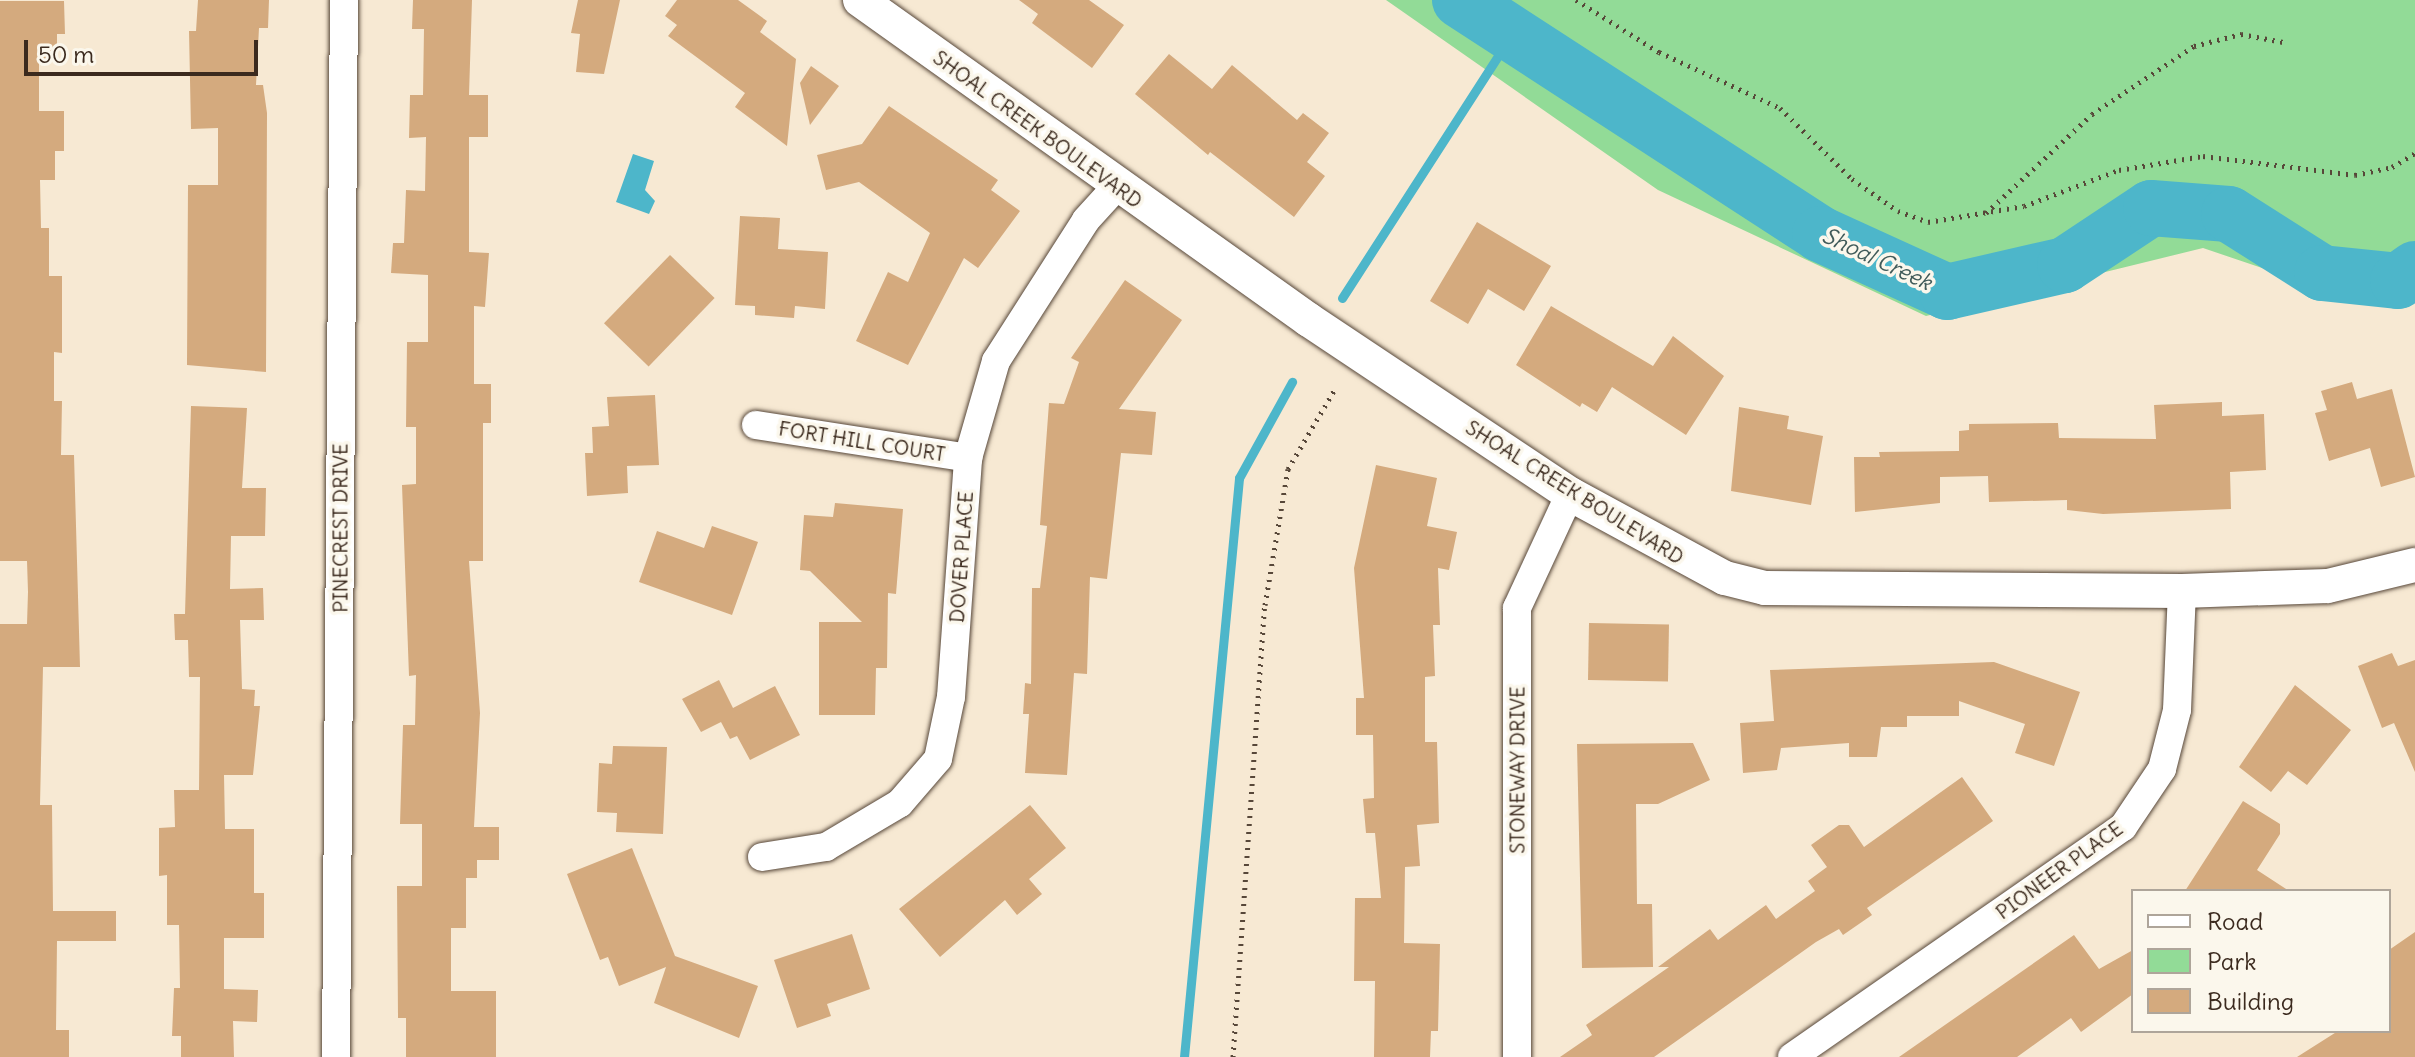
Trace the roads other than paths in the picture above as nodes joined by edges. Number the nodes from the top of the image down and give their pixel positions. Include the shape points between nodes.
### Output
1 (344, 0) edge
2 (860, 0) edge
3 (1116, 187) junction
4 (756, 425) dead end
5 (968, 458) junction
6 (1570, 494) junction
7 (2415, 565) edge
8 (2182, 591) junction
9 (762, 857) dead end
10 (336, 1057) edge
11 (1517, 1057) edge
12 (1792, 1057) edge

1 - 10 street, PINECREST DRIVE
2 - 3 street, SHOAL CREEK BOULEVARD
3 - 5 street, DOVER PLACE via 1086,220 996,361
3 - 6 street, SHOAL CREEK BOULEVARD
4 - 5 street, FORT HILL COURT
5 - 9 street, DOVER PLACE via 951,697 938,759 900,803 826,847
6 - 8 street, SHOAL CREEK BOULEVARD via 1685,561 1765,588
6 - 11 street, STONEWAY DRIVE via 1517,608
7 - 8 street, SHOAL CREEK BOULEVARD via 2328,586
8 - 12 street, PIONEER PLACE via 2177,710 2162,769 2123,827

